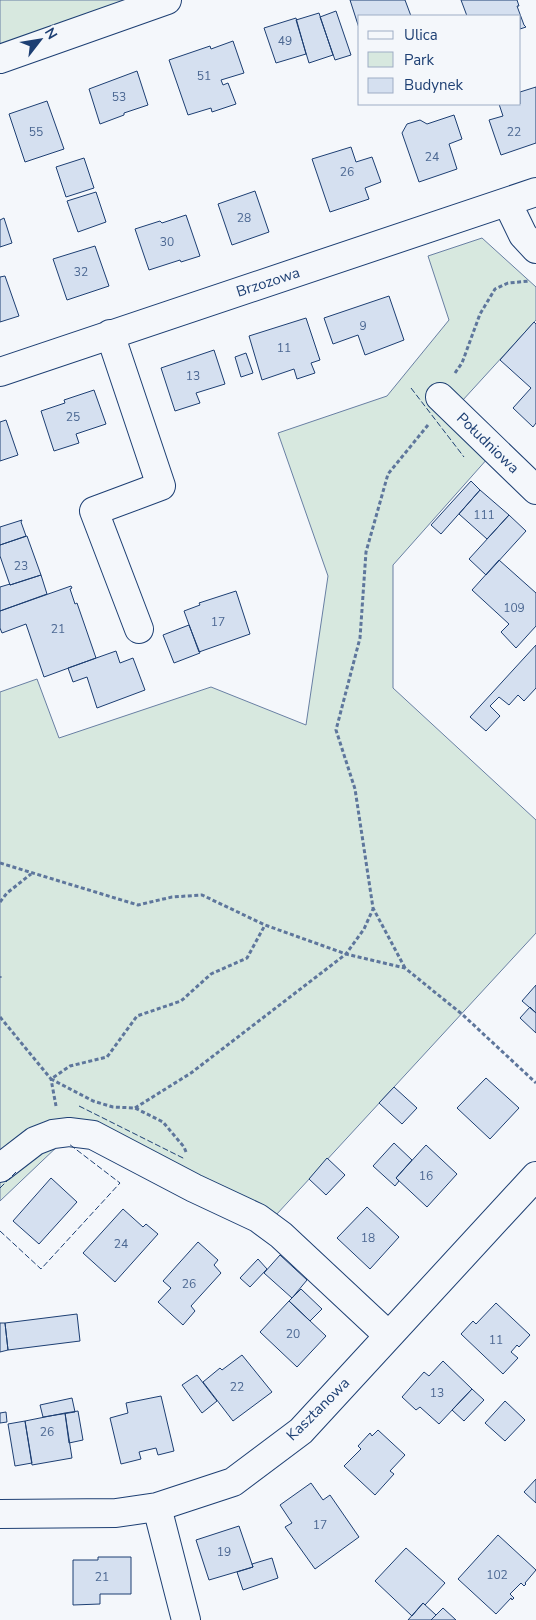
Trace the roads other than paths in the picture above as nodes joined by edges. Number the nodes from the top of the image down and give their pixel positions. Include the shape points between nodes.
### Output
1 (166, 0) edge
2 (0, 59) edge
3 (536, 192) edge
4 (507, 202) junction
5 (536, 249) edge
6 (110, 334) junction
7 (0, 372) edge
8 (443, 399) road end
9 (536, 490) edge
10 (139, 629) dead end
11 (0, 1168) edge
12 (536, 1176) edge
13 (388, 1335) junction
14 (157, 1507) junction
15 (0, 1514) edge
16 (186, 1620) edge

1 - 2 street
3 - 4 street, Brzozowa
4 - 5 street via 523,236
4 - 6 street, Brzozowa
6 - 7 street, Brzozowa
6 - 10 street via 161,486 94,511
8 - 9 street, Południowa
11 - 13 street via 35,1142 53,1134 92,1135 258,1218 281,1235
12 - 13 street, Kasztanowa
13 - 14 street, Kasztanowa via 301,1430 233,1482
14 - 15 street, Kasztanowa via 116,1513
14 - 16 street

